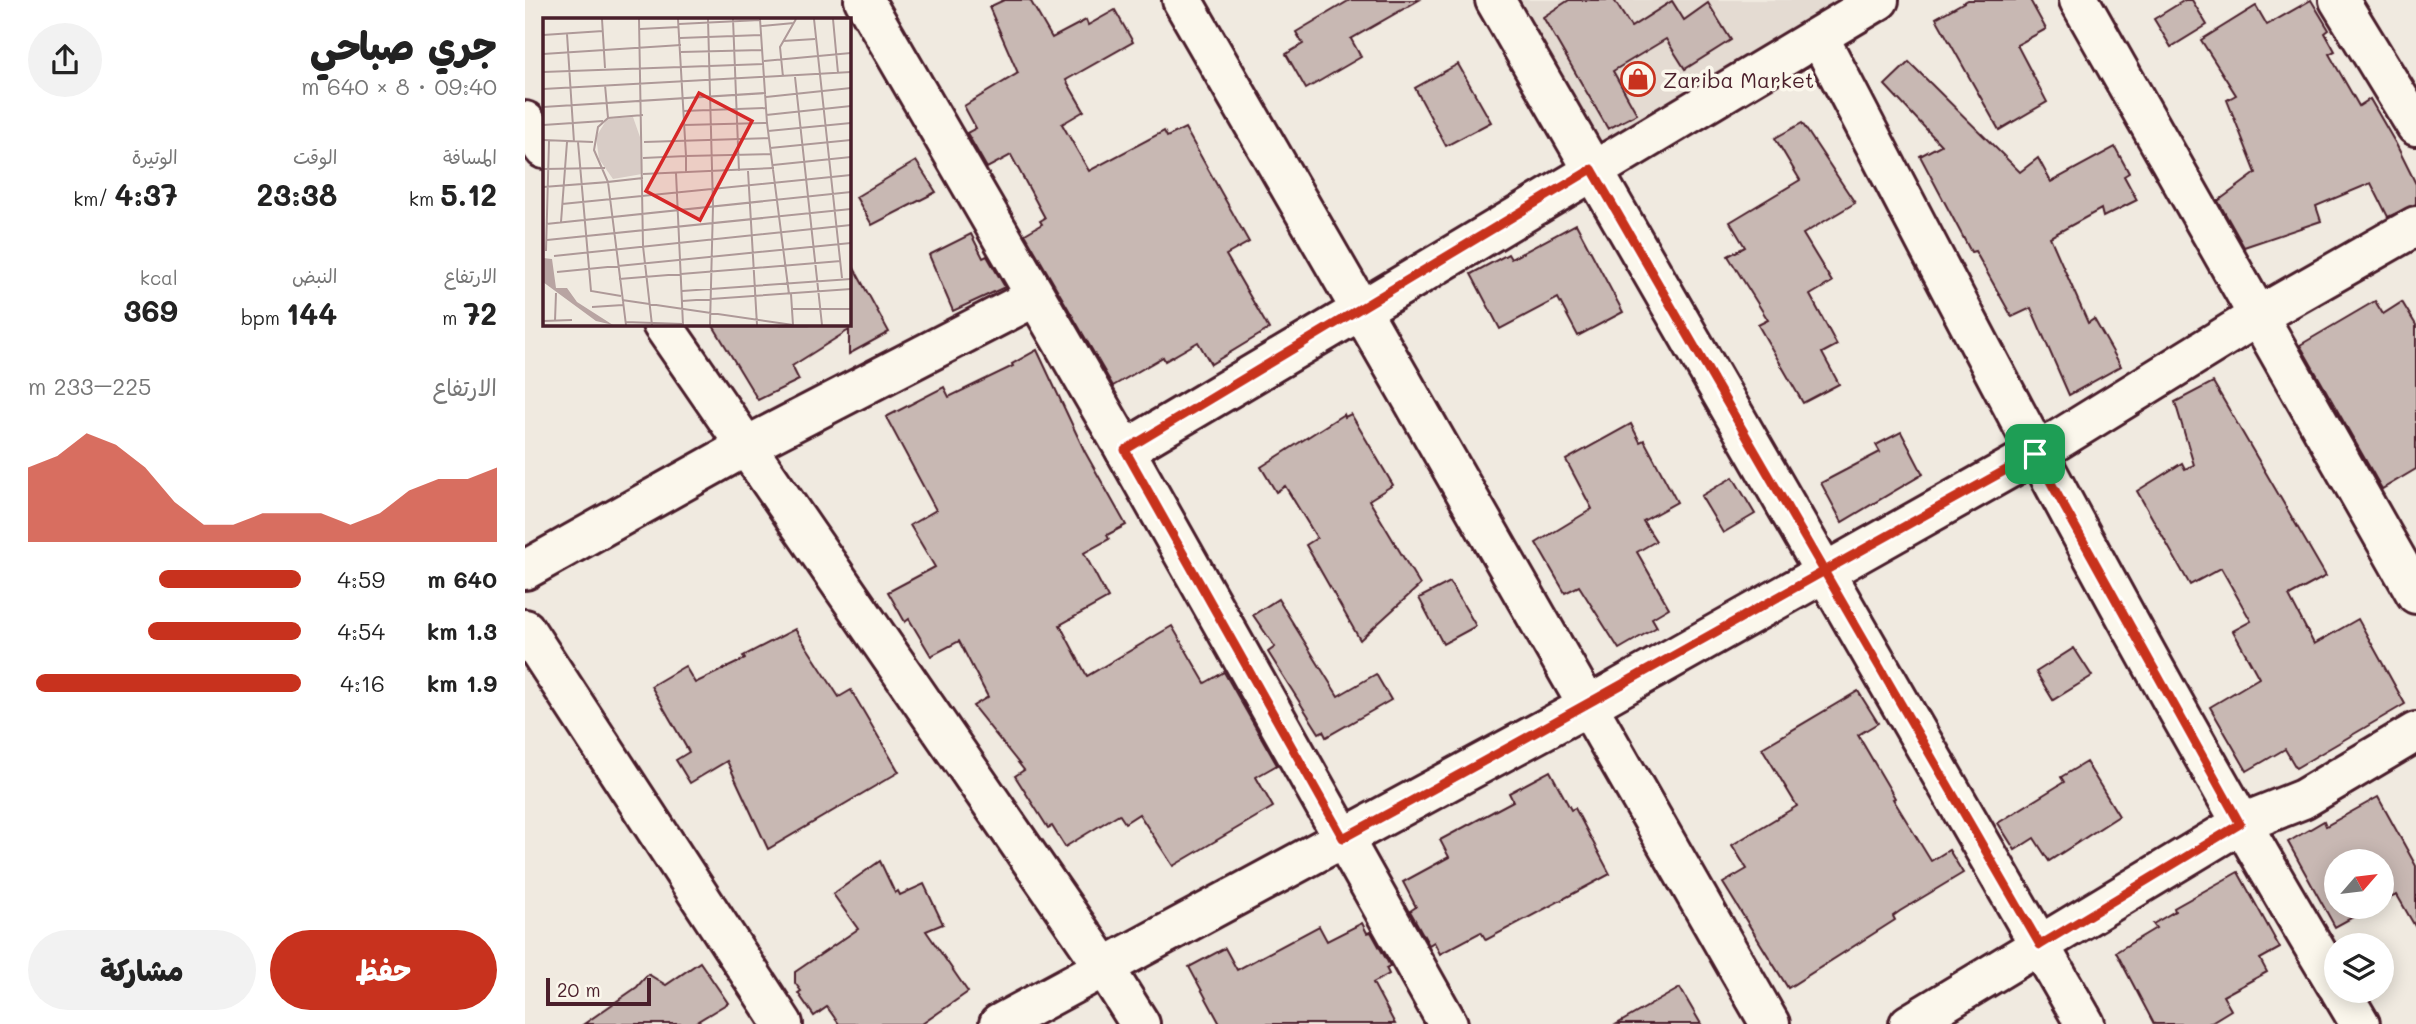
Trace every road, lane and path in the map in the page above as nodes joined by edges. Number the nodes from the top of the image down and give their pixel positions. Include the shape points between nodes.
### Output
1 (864, 0) edge
2 (1182, 0) edge
3 (1495, 0) edge
4 (1879, 0) edge
5 (2079, 0) edge
6 (2339, 0) edge
7 (1819, 37) junction
8 (525, 121) edge
9 (2416, 126) edge
10 (543, 148) edge
11 (1592, 169) junction
12 (2416, 226) edge
13 (1035, 297) junction
14 (1361, 310) junction
15 (2258, 316) junction
16 (663, 326) edge
17 (745, 447) junction
18 (1125, 450) junction
19 (2035, 454) junction
20 (525, 570) edge
21 (1823, 570) junction
22 (2416, 594) edge
23 (525, 629) edge
24 (1586, 707) junction
25 (2416, 732) edge
26 (2240, 824) junction
27 (1343, 838) junction
28 (2040, 945) junction
29 (2324, 964) edge
30 (1103, 965) junction
31 (2348, 1003) edge
32 (783, 1024) edge
33 (999, 1024) edge
34 (1140, 1024) edge
35 (1448, 1024) edge
36 (1770, 1024) edge
37 (1909, 1024) edge
38 (2085, 1024) edge
39 (2360, 1024) edge

1 - 13 street
2 - 14 street
3 - 11 street
4 - 7 street
5 - 15 street
6 - 9 street
7 - 11 street
7 - 19 street
8 - 10 street
11 - 14 street
11 - 21 street
12 - 15 street
13 - 17 street
13 - 18 street
14 - 18 street
14 - 24 street
15 - 19 street
15 - 22 street
16 - 17 street
17 - 20 street
17 - 30 street
18 - 27 street
19 - 21 street
19 - 26 street
21 - 24 street
21 - 28 street
23 - 32 street
24 - 27 street
24 - 36 street
25 - 26 street via 2303,799
26 - 28 street
26 - 29 street
27 - 30 street
27 - 35 street
28 - 37 street
28 - 38 street
30 - 33 street
30 - 34 street
31 - 39 street

